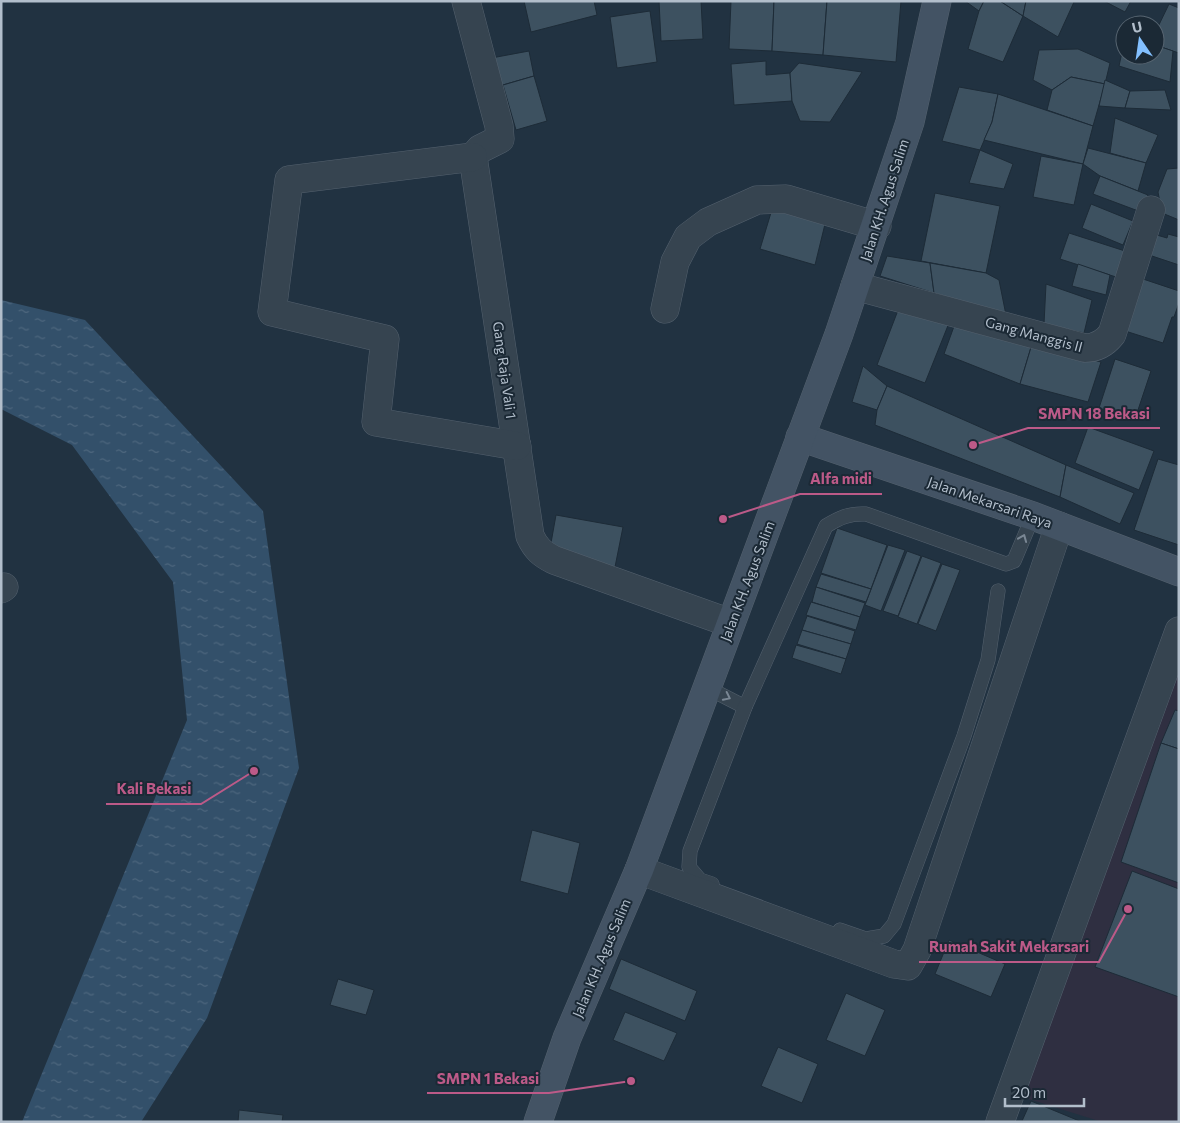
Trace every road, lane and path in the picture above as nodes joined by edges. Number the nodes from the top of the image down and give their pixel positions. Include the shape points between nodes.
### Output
1 (466, 1) edge
2 (937, 1) edge
3 (473, 157) junction
4 (1151, 210) dead end
5 (877, 226) junction
6 (855, 286) junction
7 (665, 309) dead end
8 (800, 437) junction
9 (517, 446) junction
10 (1032, 516) junction
11 (1059, 526) junction
12 (1179, 572) edge
13 (998, 591) dead end
14 (730, 623) junction
15 (1179, 631) edge
16 (708, 688) junction
17 (746, 707) junction
18 (639, 870) junction
19 (538, 1122) edge
20 (1000, 1122) edge

1 - 3 street via 497,116 500,139 480,149
2 - 5 street, Jalan KH. Agus Salim via 910,122
3 - 9 street, Gang Raja Vali 1
3 - 9 street via 289,180 272,312 385,339 376,422
4 - 6 street, Gang Manggis II via 1112,334 1093,348
5 - 6 street, Jalan KH. Agus Salim
5 - 7 street via 786,199 757,200 708,222 688,237 675,262
6 - 8 street, Jalan KH. Agus Salim
8 - 10 street, Jalan Mekarsari Raya
8 - 14 street, Jalan KH. Agus Salim
9 - 14 street, Gang Raja Vali 1 via 530,536 542,555
10 - 11 street, Jalan Mekarsari Raya
17 -> 10 lane via 826,526 852,513 866,514 1006,564 1014,561
11 - 12 street, Jalan Mekarsari Raya
11 - 18 street via 920,941 908,966 894,964
13 - 17 lane via 988,660 964,736 894,924 884,936 866,939 700,880 689,867 690,851
14 - 16 street, Jalan KH. Agus Salim
15 - 20 street
16 -> 17 lane
16 - 18 street, Jalan KH. Agus Salim
18 - 19 street, Jalan KH. Agus Salim via 567,1038

